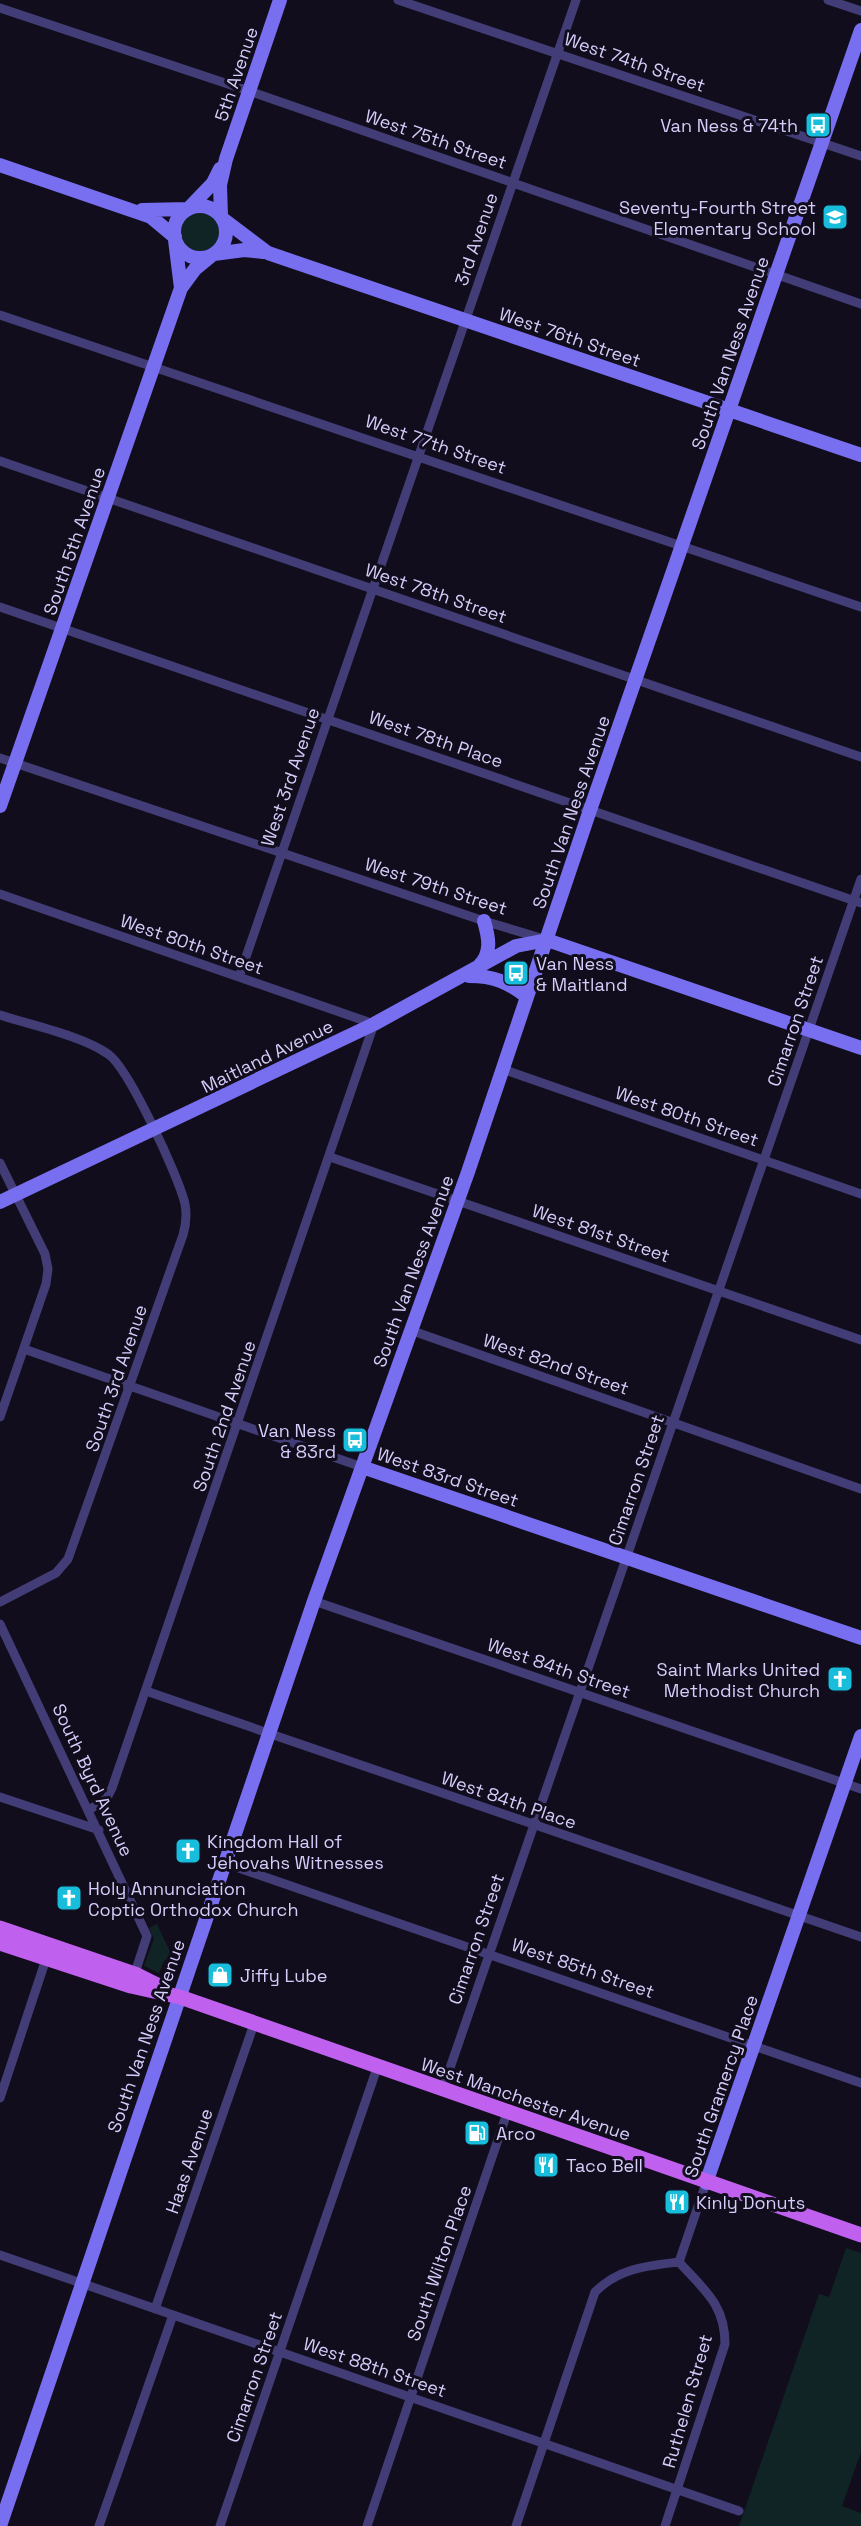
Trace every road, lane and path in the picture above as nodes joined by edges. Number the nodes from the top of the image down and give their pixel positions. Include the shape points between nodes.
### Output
1 (280, 0) edge
2 (398, 0) edge
3 (576, 0) edge
4 (828, 0) edge
5 (0, 8) edge
6 (861, 11) edge
7 (861, 30) edge
8 (558, 54) junction
9 (249, 91) junction
10 (821, 142) junction
11 (861, 156) edge
12 (226, 159) junction
13 (0, 165) edge
14 (513, 183) junction
15 (189, 208) junction
16 (130, 209) junction
17 (222, 217) junction
18 (175, 238) junction
19 (268, 253) junction
20 (213, 254) junction
21 (776, 274) junction
22 (181, 288) junction
23 (861, 304) edge
24 (0, 315) edge
25 (465, 320) junction
26 (153, 367) junction
27 (730, 410) junction
28 (861, 455) edge
29 (418, 456) junction
30 (0, 461) edge
31 (108, 498) junction
32 (683, 546) junction
33 (373, 589) junction
34 (0, 607) edge
35 (861, 607) edge
36 (63, 629) junction
37 (635, 679) junction
38 (327, 720) junction
39 (861, 757) edge
40 (0, 758) edge
41 (15, 763) junction
42 (0, 806) edge
43 (590, 810) junction
44 (281, 853) junction
45 (861, 879) edge
46 (0, 894) edge
47 (857, 901) edge
48 (484, 921) junction
49 (547, 940) junction
50 (469, 973) junction
51 (239, 977) junction
52 (527, 997) junction
53 (0, 1015) edge
54 (374, 1024) junction
55 (810, 1030) junction
56 (861, 1048) edge
57 (502, 1069) junction
58 (153, 1130) junction
59 (330, 1157) junction
60 (764, 1161) junction
61 (0, 1163) edge
62 (861, 1194) edge
63 (17, 1195) junction
64 (456, 1201) junction
65 (0, 1202) edge
66 (718, 1290) junction
67 (410, 1330) junction
68 (861, 1340) edge
69 (24, 1349) junction
70 (131, 1386) junction
71 (0, 1417) edge
72 (673, 1422) junction
73 (239, 1423) junction
74 (362, 1467) junction
75 (861, 1489) edge
76 (626, 1558) junction
77 (314, 1601) junction
78 (0, 1602) edge
79 (0, 1624) edge
80 (861, 1638) edge
81 (146, 1691) junction
82 (579, 1692) junction
83 (269, 1733) junction
84 (861, 1736) edge
85 (845, 1783) junction
86 (861, 1789) edge
87 (0, 1797) edge
88 (89, 1810) junction
89 (533, 1826) junction
90 (99, 1830) junction
91 (224, 1863) junction
92 (799, 1916) junction
93 (0, 1928) edge
94 (861, 1937) edge
95 (0, 1943) edge
96 (489, 1953) junction
97 (46, 1959) junction
98 (133, 1980) junction
99 (180, 1997) junction
100 (254, 2024) junction
101 (754, 2046) junction
102 (377, 2068) junction
103 (861, 2083) edge
104 (442, 2091) junction
105 (0, 2098) edge
106 (507, 2113) junction
107 (706, 2183) junction
108 (861, 2235) edge
109 (0, 2255) edge
110 (679, 2262) junction
111 (81, 2283) junction
112 (155, 2309) junction
113 (173, 2315) junction
114 (280, 2352) junction
115 (411, 2398) junction
116 (544, 2444) junction
117 (678, 2490) junction
118 (739, 2511) dead end
119 (0, 2524) edge
120 (7, 2526) edge
121 (99, 2526) edge
122 (219, 2526) edge
123 (367, 2526) edge
124 (516, 2526) edge
125 (665, 2526) edge

1 - 9 street, 5th Avenue
2 - 8 street, West 74th Street
3 - 8 street, 3rd Avenue
4 - 6 street
5 - 9 street, West 75th Street
7 - 10 street, South Van Ness Avenue
8 - 10 street, West 74th Street
8 - 14 street, 3rd Avenue
9 - 12 street, 5th Avenue
9 - 14 street, West 75th Street
10 - 11 street, West 74th Street
10 - 21 street, South Van Ness Avenue
12 - 15 street, 5th Avenue via 213,183
12 - 17 street, 5th Avenue via 220,185
13 - 16 street
14 - 21 street, West 75th Street
14 - 25 street, 3rd Avenue
15 - 16 street
15 - 17 street via 203,206
15 - 18 street via 177,220
16 - 18 street via 151,217
17 - 19 street, West 76th Street
17 - 20 street via 226,226 224,242
18 - 20 street via 190,255
18 - 22 street, South 5th Avenue
19 - 20 street, West 76th Street via 244,250
19 - 25 street, West 76th Street
20 - 22 street, South 5th Avenue
21 - 23 street, West 75th Street
21 - 27 street, South Van Ness Avenue
22 - 26 street, South 5th Avenue
24 - 26 street, West 77th Street
25 - 27 street, West 76th Street
25 - 29 street
26 - 29 street, West 77th Street
26 - 31 street, South 5th Avenue
27 - 28 street, West 76th Street
27 - 32 street, South Van Ness Avenue
29 - 32 street, West 77th Street
29 - 33 street
30 - 31 street, West 78th Street
31 - 33 street, West 78th Street
31 - 36 street, South 5th Avenue
32 - 35 street, West 77th Street
32 - 37 street, South Van Ness Avenue
33 - 37 street, West 78th Street
33 - 38 street, West 3rd Avenue
34 - 36 street, West 78th Place
36 - 38 street, West 78th Place
36 - 41 street, South 5th Avenue
37 - 39 street, West 78th Street
37 - 43 street, South Van Ness Avenue
38 - 43 street, West 78th Place
38 - 44 street, West 3rd Avenue
40 - 41 street, West 79th Street
41 - 42 street, South 5th Avenue
41 - 44 street, West 79th Street
43 - 47 street, West 78th Place
43 - 49 street, South Van Ness Avenue
44 - 48 street, West 79th Street
44 - 51 street, West 3rd Avenue
45 - 47 street, Cimarron Street
46 - 51 street, West 80th Street
47 - 55 street, Cimarron Street
48 - 49 street, West 79th Street
48 - 50 street via 488,936 485,960
49 - 50 street, Maitland Avenue via 516,946
49 - 52 street, South Van Ness Avenue
49 - 55 street, West 79th Street
50 - 52 street via 494,977
50 - 54 street, Maitland Avenue
51 - 54 street, West 80th Street
52 - 57 street, South Van Ness Avenue
53 - 58 street via 109,1054 121,1066
54 - 58 street, Maitland Avenue
54 - 59 street, South 2nd Avenue
55 - 56 street, West 79th Street
55 - 60 street, Cimarron Street
57 - 60 street, West 80th Street
57 - 64 street, South Van Ness Avenue
58 - 63 street, Maitland Avenue
58 - 70 street, South 3rd Avenue via 183,1197 186,1216 183,1236
59 - 64 street, West 81st Street
59 - 73 street, South 2nd Avenue
60 - 62 street, West 80th Street
60 - 66 street, Cimarron Street
61 - 63 street
63 - 65 street, Maitland Avenue
63 - 69 street via 45,1254 48,1269
64 - 66 street, West 81st Street
64 - 67 street, South Van Ness Avenue
66 - 68 street, West 81st Street
66 - 72 street, Cimarron Street
67 - 72 street, West 82nd Street
67 - 74 street, South Van Ness Avenue
69 - 70 street, West 83rd Street
69 - 71 street
70 - 73 street, West 83rd Street
70 - 78 street, South 3rd Avenue via 68,1560 56,1573
72 - 75 street, West 82nd Street
72 - 76 street, Cimarron Street
73 - 74 street, West 83rd Street
73 - 81 street, South 2nd Avenue
74 - 76 street, West 83rd Street
74 - 77 street, South Van Ness Avenue
76 - 80 street, West 83rd Street
76 - 82 street, Cimarron Street
77 - 82 street, West 84th Street
77 - 83 street, South Van Ness Avenue
79 - 88 street, South Byrd Avenue
81 - 83 street, West 84th Place
81 - 88 street, South 2nd Avenue via 112,1788 107,1798
82 - 85 street, West 84th Street
82 - 89 street, Cimarron Street
83 - 89 street, West 84th Place
83 - 91 street, South Van Ness Avenue
84 - 85 street, South Gramercy Place
85 - 86 street, West 84th Street
85 - 92 street, South Gramercy Place
87 - 90 street
88 - 90 street, South Byrd Avenue
89 - 92 street, West 84th Place
89 - 96 street, Cimarron Street
90 - 98 street, South Byrd Avenue via 147,1936
91 - 96 street, West 85th Street
91 - 99 street, South Van Ness Avenue
92 - 94 street, West 84th Place
92 - 101 street, South Gramercy Place
93 - 98 main road
95 - 97 main road
96 - 101 street, West 85th Street
96 - 104 street, Cimarron Street
97 - 98 main road
97 - 105 street
98 - 99 main road, West Manchester Avenue
99 - 100 main road, West Manchester Avenue
99 - 111 street, South Van Ness Avenue
100 - 102 main road, West Manchester Avenue
100 - 112 street, Haas Avenue
101 - 103 street, West 85th Street
101 - 107 street, South Gramercy Place
102 - 104 main road, West Manchester Avenue
102 - 114 street, Cimarron Street
104 - 106 main road, West Manchester Avenue
106 - 107 main road, West Manchester Avenue
106 - 115 street, South Wilton Place
107 - 108 main road, West Manchester Avenue
107 - 110 street, South Gramercy Place
109 - 111 street, West 88th Street
110 - 116 street via 628,2270 606,2281 595,2292
110 - 117 street, Ruthelen Street via 713,2299 725,2323 725,2344
111 - 112 street, West 88th Street
111 - 119 street, South Van Ness Avenue
112 - 113 street, West 88th Street
113 - 114 street, West 88th Street
113 - 121 street
114 - 115 street, West 88th Street
114 - 122 street, Cimarron Street
115 - 116 street, West 88th Street
115 - 123 street, South Wilton Place
116 - 117 street, West 88th Street
116 - 124 street
117 - 118 street, West 88th Street
117 - 125 street, Ruthelen Street
119 - 120 street

